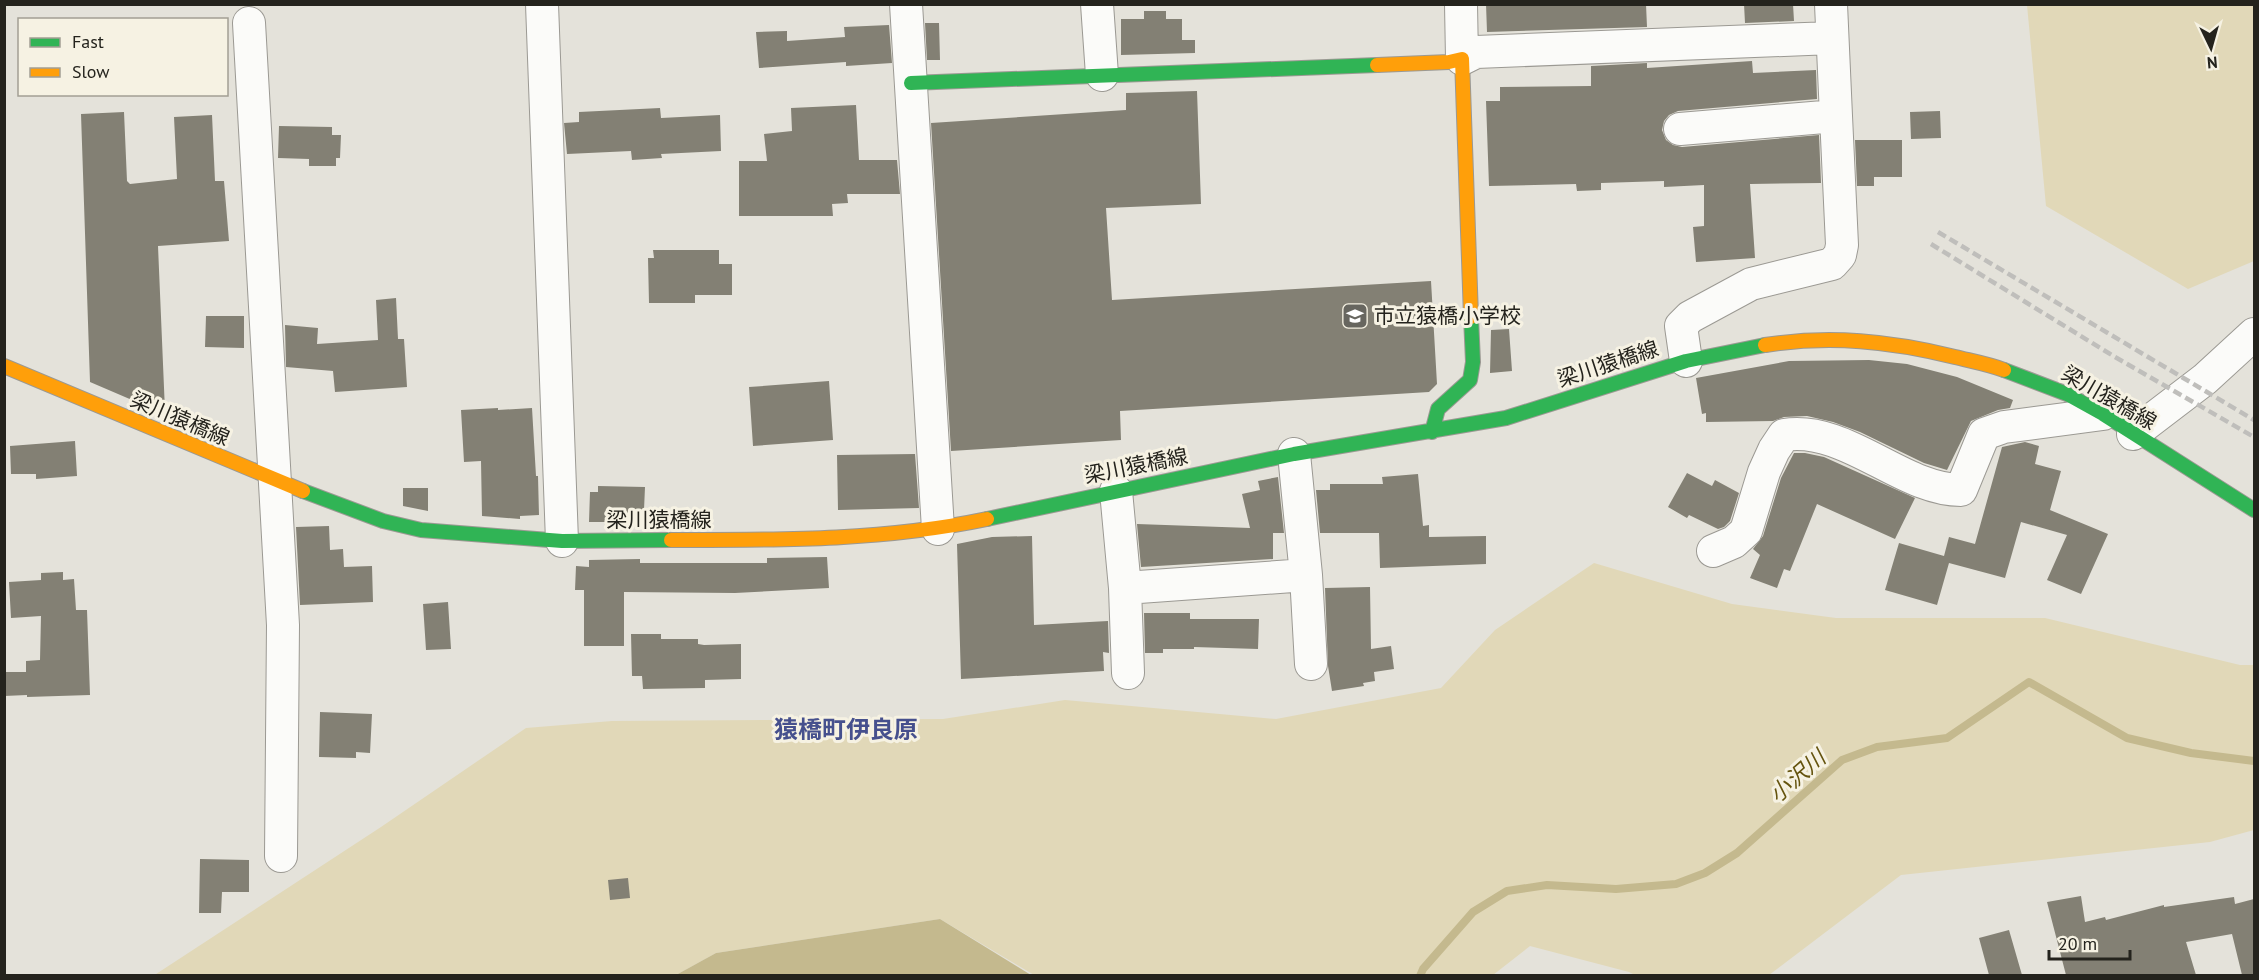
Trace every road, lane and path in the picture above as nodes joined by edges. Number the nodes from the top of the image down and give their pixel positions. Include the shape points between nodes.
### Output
1 (542, 4) edge
2 (906, 4) edge
3 (1097, 4) edge
4 (1461, 4) edge
5 (1831, 4) edge
6 (249, 23) dead end
7 (1832, 38) junction
8 (1462, 59) junction
9 (1102, 75) junction
10 (911, 83) junction
11 (1836, 117) junction
12 (1680, 129) dead end
13 (2254, 334) edge
14 (1686, 361) junction
15 (4, 366) edge
16 (2103, 414) junction
17 (1432, 432) junction
18 (2133, 434) junction
19 (1294, 454) junction
20 (275, 481) junction
21 (1116, 491) junction
22 (2254, 510) edge
23 (938, 529) junction
24 (562, 541) junction
25 (1713, 551) dead end
26 (1306, 575) junction
27 (1125, 588) junction
28 (1311, 664) dead end
29 (1128, 674) dead end
30 (281, 856) dead end

1 - 24 street
2 - 10 street
3 - 9 street
4 - 8 street
5 - 7 street
6 - 20 street
7 - 8 street via 1476,52
7 - 11 street
8 - 9 main road
8 - 17 main road via 1473,362 1470,380 1438,409
9 - 10 main road
10 - 23 street
11 - 12 street
11 - 14 street via 1840,255 1832,264 1751,284 1690,317 1681,326
13 - 18 street via 2205,379
14 - 16 main road, 梁川猿橋線 via 1787,342 1870,341 1910,346 2026,377
14 - 17 main road, 梁川猿橋線 via 1506,418
15 - 20 main road, 梁川猿橋線
16 - 18 main road, 梁川猿橋線
16 - 25 street via 2004,427 1984,435 1961,490 1930,484 1832,440 1802,432 1784,435 1764,472 1746,531 1734,542
17 - 19 main road, 梁川猿橋線
18 - 22 main road, 梁川猿橋線
19 - 21 main road, 梁川猿橋線
19 - 26 street
20 - 24 main road, 梁川猿橋線 via 422,530
20 - 30 street via 282,625
21 - 23 main road, 梁川猿橋線
21 - 27 street
23 - 24 main road, 梁川猿橋線 via 840,538
26 - 27 street
26 - 28 street
27 - 29 street

